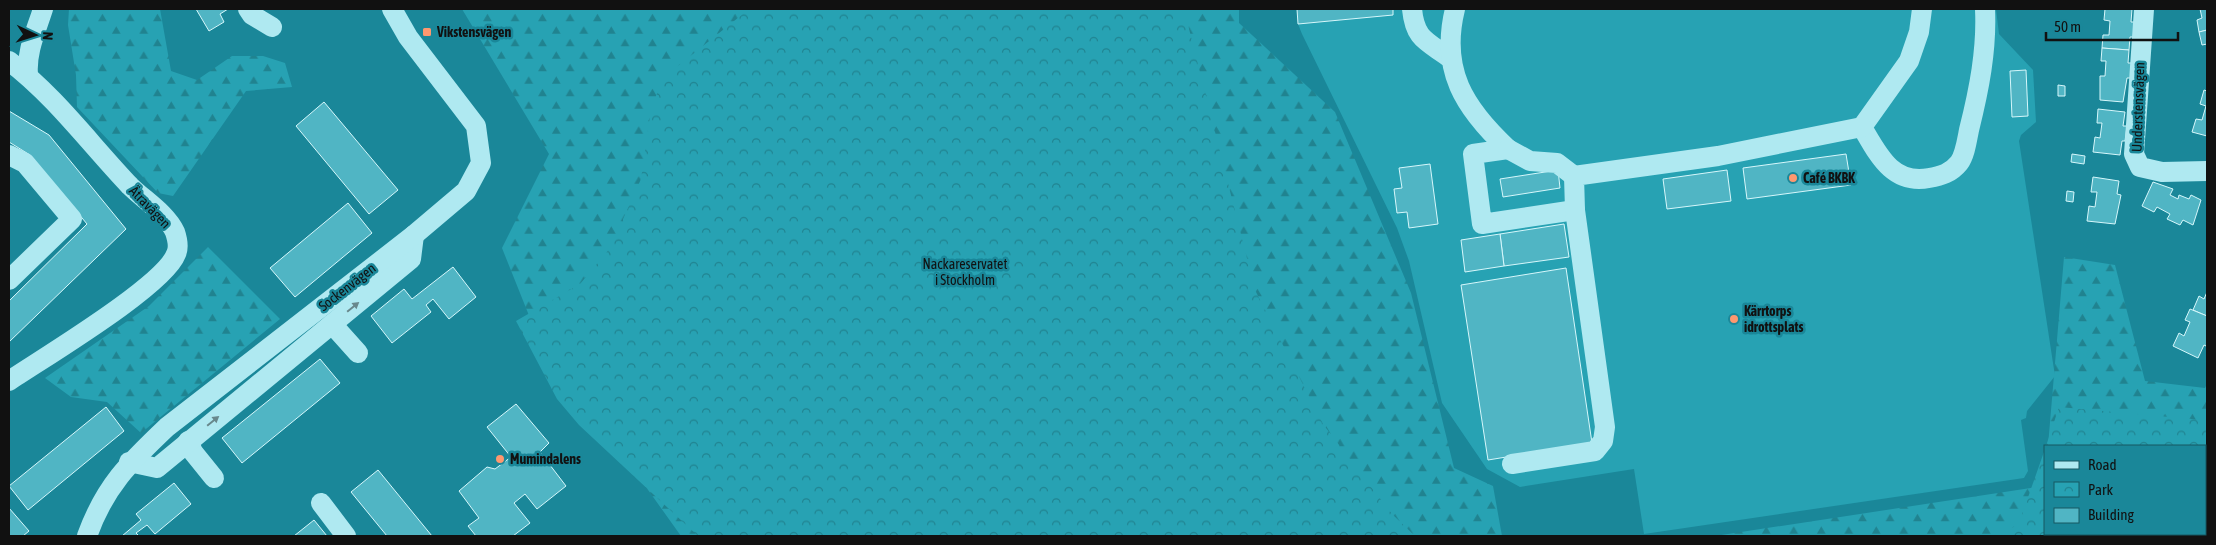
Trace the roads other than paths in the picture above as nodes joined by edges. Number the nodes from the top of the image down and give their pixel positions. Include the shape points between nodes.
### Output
1 (43, 9) edge
2 (248, 9) edge
3 (392, 9) edge
4 (1412, 9) edge
5 (1455, 9) edge
6 (1922, 9) edge
7 (1985, 9) edge
8 (2144, 9) edge
9 (272, 26) dead end
10 (1450, 58) junction
11 (9, 61) edge
12 (28, 76) junction
13 (1862, 127) junction
14 (1508, 149) junction
15 (9, 155) edge
16 (2207, 171) edge
17 (1574, 176) junction
18 (1575, 210) junction
19 (414, 235) junction
20 (9, 280) edge
21 (332, 324) junction
22 (358, 353) dead end
23 (9, 381) edge
24 (188, 442) junction
25 (130, 462) junction
26 (1512, 464) dead end
27 (214, 478) dead end
28 (320, 503) dead end
29 (87, 536) edge
30 (346, 536) edge

1 - 12 street via 30,47
2 - 9 street via 252,15
3 - 19 street, Sockenvägen via 408,36 476,126 481,163 466,191
4 - 10 street via 1413,24 1418,34
5 - 10 street
6 - 13 street via 1919,32 1909,61
7 - 13 street via 1983,61 1976,102 1959,162 1944,176 1918,180 1894,173
8 - 16 street, Understensvägen via 2134,154 2140,168 2162,172
10 - 14 street via 1472,112
11 - 12 street, Ätravägen
12 - 23 street, Ätravägen via 165,219 174,232 177,252 169,267 130,299
13 - 17 street via 1718,156
14 - 17 street via 1530,161 1557,163
14 - 18 street via 1473,154 1482,224
15 - 20 street via 25,163 72,219
17 - 18 street
18 - 26 street via 1605,427 1603,442 1594,451
21 -> 19 street via 411,259
19 - 25 street, Sockenvägen via 167,427
21 - 22 street
24 -> 21 street
24 - 25 street via 156,468
24 - 27 street
25 - 29 street, Sockenvägen via 111,486
28 - 30 street

